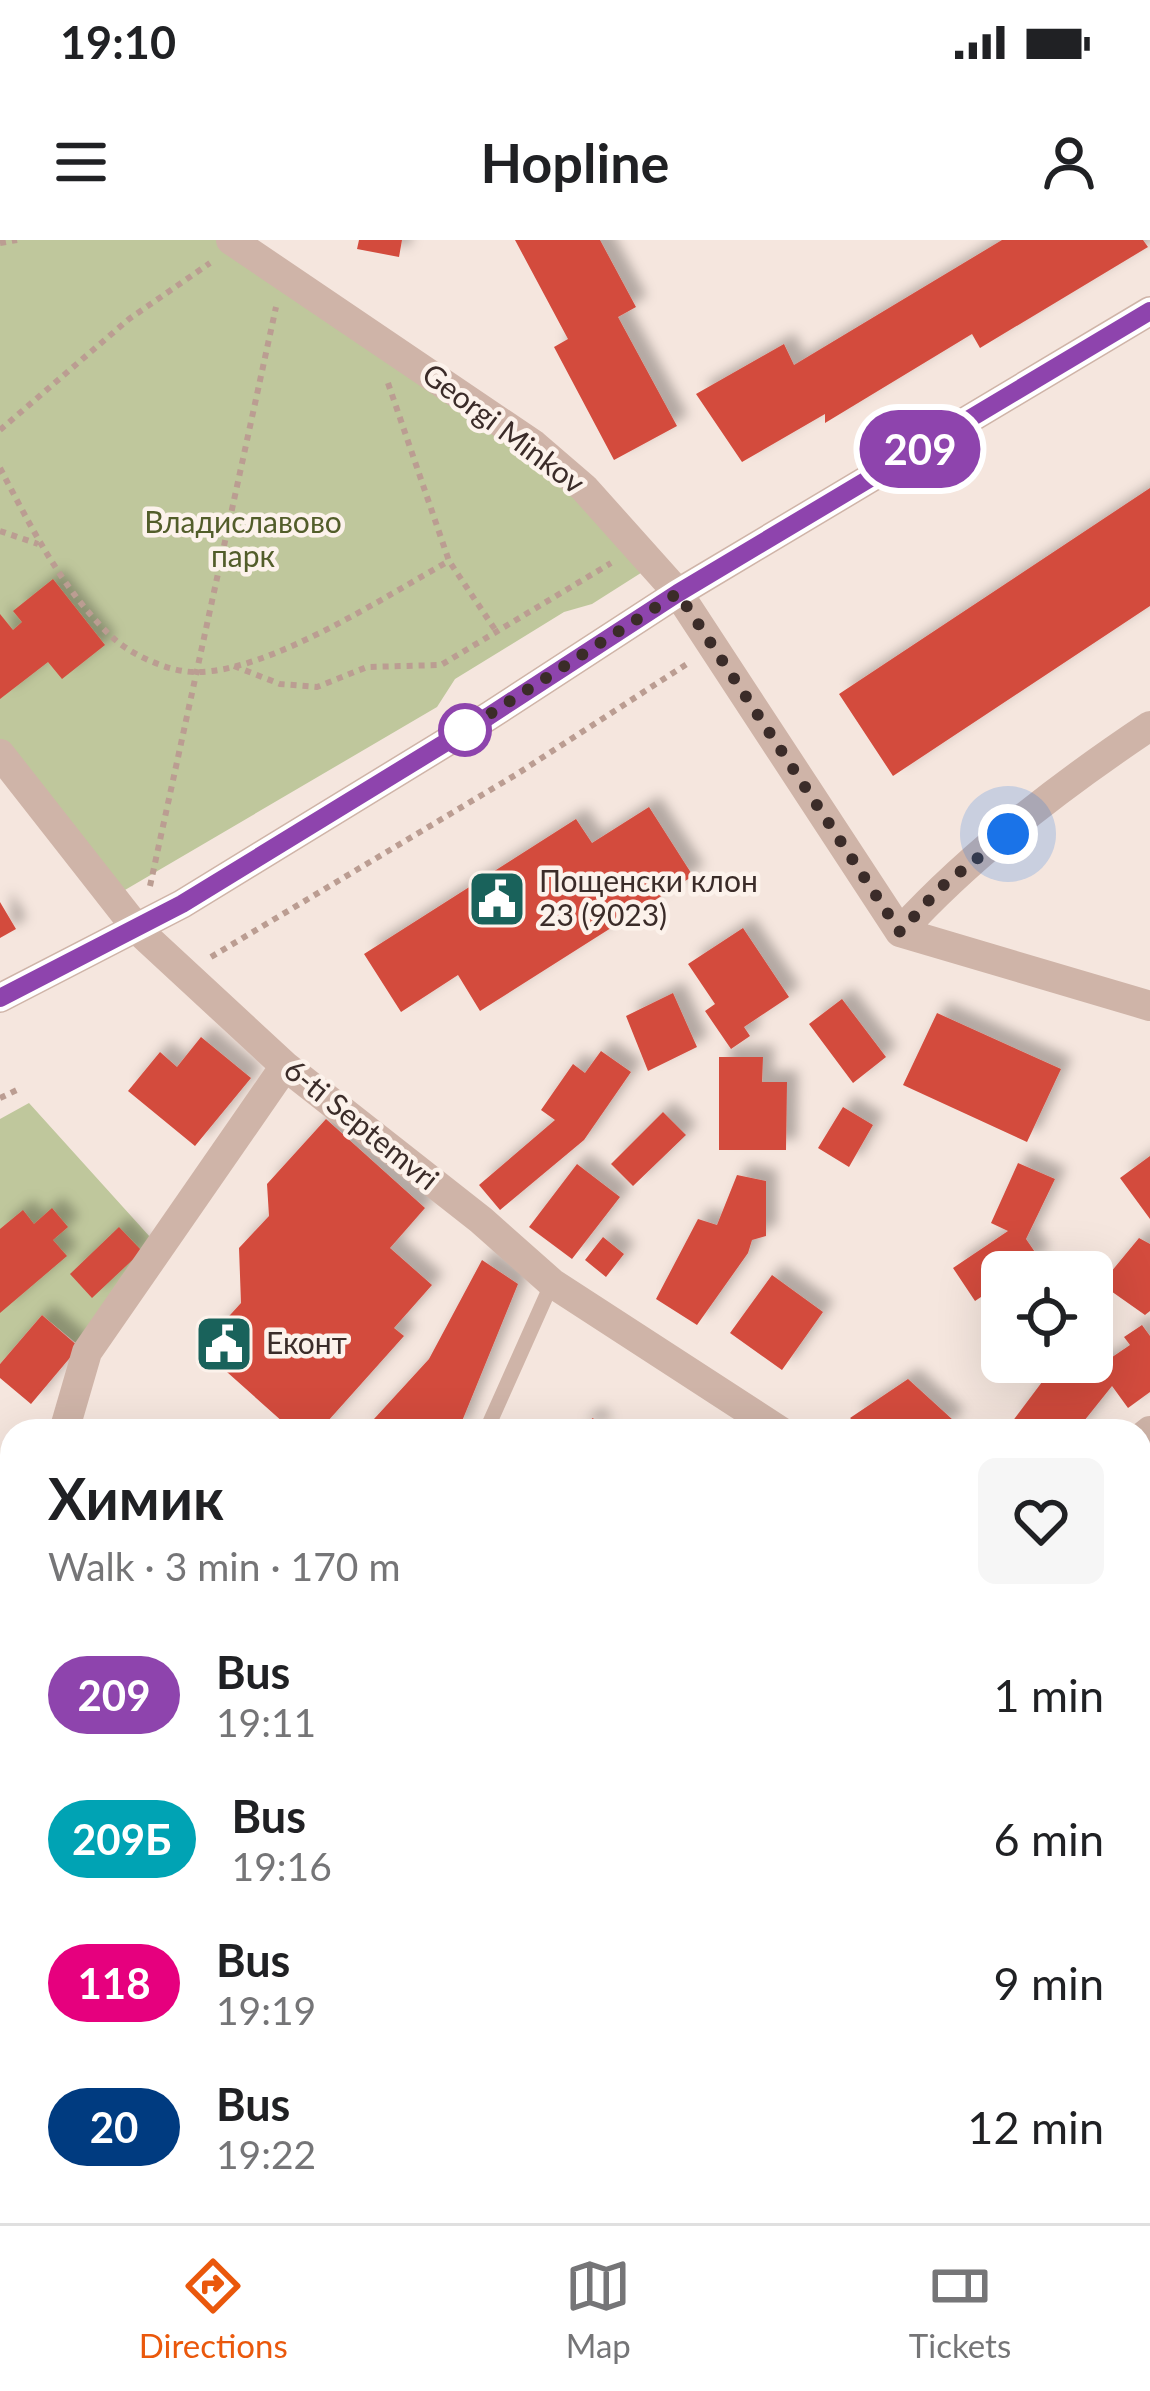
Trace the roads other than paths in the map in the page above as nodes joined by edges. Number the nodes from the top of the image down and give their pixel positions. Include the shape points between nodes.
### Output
1 (290, 240) edge
2 (235, 242) edge
3 (284, 274) junction
4 (1150, 311) edge
5 (678, 593) junction
6 (1150, 726) edge
7 (0, 754) edge
8 (138, 930) junction
9 (900, 932) junction
10 (0, 998) edge
11 (1150, 1006) edge
12 (285, 1066) junction
13 (552, 1283) junction
14 (67, 1419) edge
15 (491, 1419) edge
16 (762, 1419) edge

1 - 3 street
2 - 3 street, Georgi Minkov
3 - 5 street, Georgi Minkov via 535,445
4 - 5 street
5 - 8 street
5 - 9 street, Georgi Minkov
6 - 9 street via 940,888
7 - 8 street, 6-ti Septemvri
8 - 10 street
8 - 12 street, 6-ti Septemvri
9 - 11 street
12 - 13 street, 6-ti Septemvri
12 - 14 street via 87,1352
13 - 15 lane
13 - 16 street, 6-ti Septemvri

